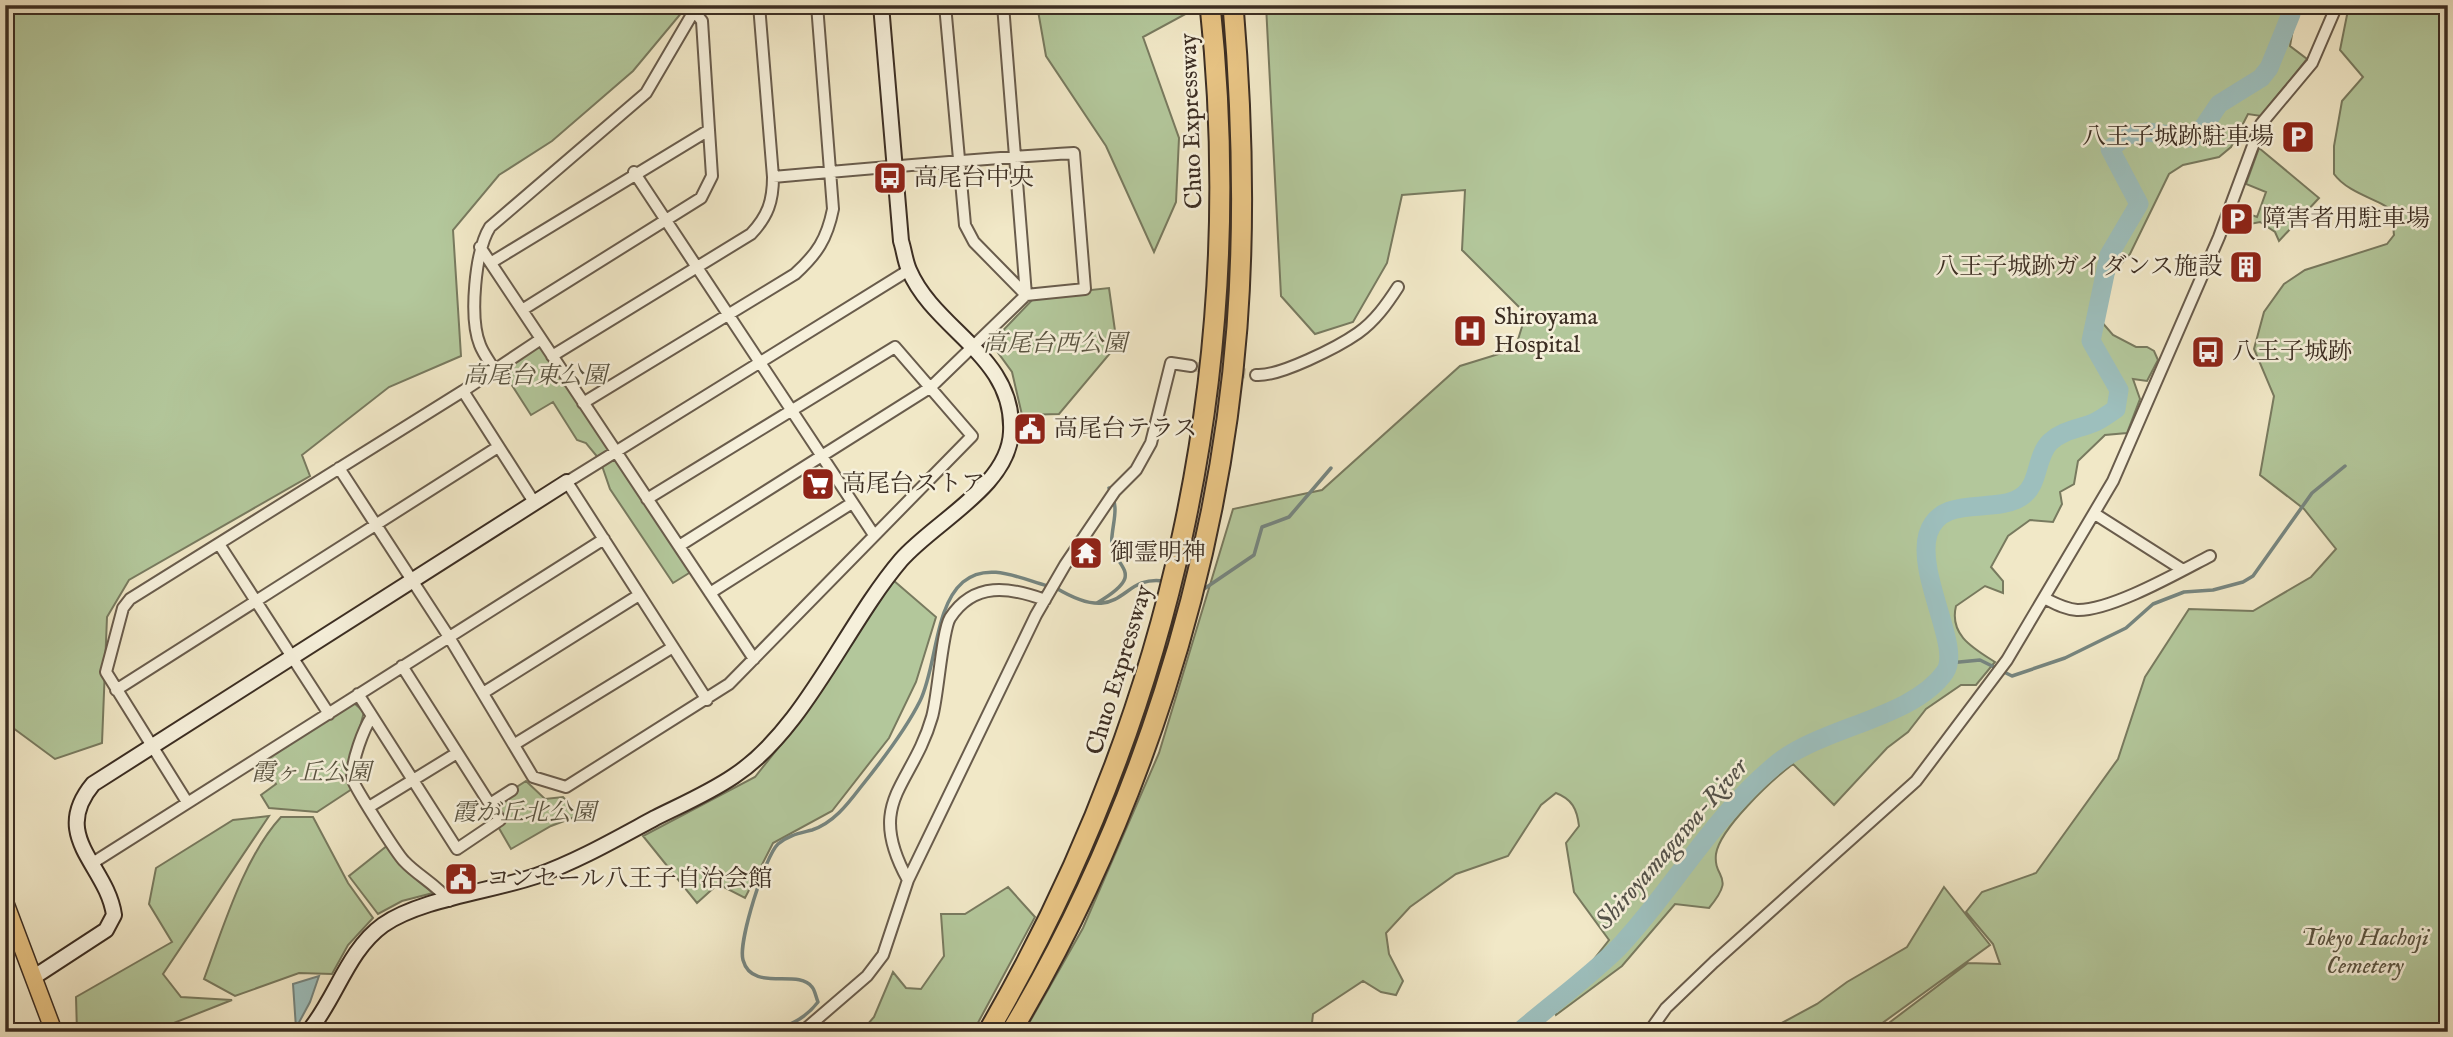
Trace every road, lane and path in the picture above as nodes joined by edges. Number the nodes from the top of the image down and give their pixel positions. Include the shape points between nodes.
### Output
1 (705, 5) edge
2 (759, 5) edge
3 (817, 5) edge
4 (881, 5) edge
5 (946, 5) edge
6 (1003, 5) edge
7 (1210, 5) edge
8 (1233, 5) edge
9 (2337, 5) edge
10 (694, 11) junction
11 (709, 130) junction
12 (1016, 156) junction
13 (960, 162) junction
14 (893, 167) junction
15 (634, 172) junction
16 (831, 172) junction
17 (773, 177) junction
18 (666, 222) junction
19 (480, 247) junction
20 (492, 262) junction
21 (696, 268) junction
22 (909, 270) junction
23 (1398, 286) dead end
24 (1026, 295) junction
25 (522, 310) junction
26 (727, 316) junction
27 (541, 338) junction
28 (975, 347) junction
29 (552, 356) junction
30 (758, 363) junction
31 (1191, 366) tunnel mouth
32 (494, 369) junction
33 (1256, 374) tunnel mouth
34 (931, 387) junction
35 (463, 391) junction
36 (583, 403) junction
37 (790, 410) junction
38 (498, 447) junction
39 (616, 452) junction
40 (822, 458) junction
41 (339, 468) junction
42 (567, 482) junction
43 (647, 499) junction
44 (534, 502) junction
45 (852, 503) junction
46 (2095, 514) junction
47 (376, 524) junction
48 (874, 534) junction
49 (604, 539) junction
50 (219, 544) junction
51 (679, 546) junction
52 (2210, 556) dead end
53 (2183, 570) junction
54 (413, 580) junction
55 (1049, 592) junction
56 (710, 593) junction
57 (639, 595) junction
58 (2046, 599) junction
59 (256, 600) junction
60 (449, 637) junction
61 (673, 647) junction
62 (292, 657) junction
63 (754, 659) junction
64 (402, 666) junction
65 (116, 690) junction
66 (483, 693) junction
67 (358, 694) junction
68 (707, 700) junction
69 (329, 713) junction
70 (373, 716) junction
71 (515, 744) junction
72 (151, 746) junction
73 (457, 753) junction
74 (413, 780) junction
75 (512, 790) dead end
76 (187, 802) junction
77 (490, 804) junction
78 (369, 807) junction
79 (91, 864) junction
80 (908, 880) junction
81 (449, 901) junction
82 (5, 902) edge
83 (34, 977) junction
84 (54, 1032) edge
85 (308, 1032) edge
86 (802, 1032) edge
87 (988, 1032) edge
88 (1011, 1032) edge
89 (1649, 1032) edge

1 - 10 street
2 - 17 street
3 - 16 street
4 - 14 street
5 - 13 street
6 - 12 street
7 - 87 highway, Chuo Expressway via 1220,120 1218,289 1210,388 1176,570 1139,700 1087,837 1019,979
8 - 88 highway, Chuo Expressway via 1242,165 1237,328 1224,429 1196,575 1140,758 1107,842
9 - 46 street via 2312,62 2261,124 2184,320
10 - 11 street via 702,21
10 - 19 street via 646,93 490,227
11 - 15 street
11 - 18 street via 713,165 709,185 691,207
12 - 13 street
12 - 24 street
12 - 24 street via 1074,153 1084,275 1085,289
13 - 14 street
13 - 24 street via 965,225 974,242
14 - 16 street
14 - 22 street
15 - 18 street
15 - 20 street
16 - 17 street
16 - 26 street via 833,209 820,250 795,274
17 - 21 street via 773,196 762,222 751,234
18 - 21 street
18 - 25 street
19 - 20 street
19 - 32 street via 475,331
20 - 25 street
21 - 26 street
21 - 29 street
22 - 28 street via 930,301
22 - 30 street
23 - 33 street via 1356,334 1277,373
24 - 28 street
25 - 27 street
26 - 30 street
26 - 36 street
27 - 29 street
27 - 32 street
28 - 34 street
28 - 81 street via 1000,378 1010,413 1011,433 998,473 901,561 779,737 733,777 570,862
29 - 36 street
30 - 37 street
30 - 39 street
31 - 55 street via 1171,363 1151,443
32 - 35 street
34 - 37 street via 895,347
34 - 40 street
34 - 48 street via 972,436
35 - 38 street
35 - 41 street
36 - 39 street
37 - 40 street
37 - 43 street
38 - 44 street
38 - 47 street
39 - 42 street
39 - 43 street
40 - 45 street
40 - 51 street
41 - 47 street
41 - 50 street
42 - 44 street
42 - 49 street
43 - 51 street
44 - 54 street
45 - 48 street
45 - 56 street
46 - 53 street
46 - 58 street
47 - 54 street
47 - 59 street
48 - 63 street
49 - 57 street
49 - 60 street
50 - 59 street
50 - 65 street via 130,599 123,608 106,672
51 - 56 street
52 - 53 street
53 - 58 street via 2101,606 2064,608
54 - 60 street
54 - 62 street
55 - 80 street
55 - 80 street via 1006,587 975,595 949,619 931,719 888,816 895,857
56 - 63 street
57 - 61 street
57 - 66 street
58 - 89 street via 2007,660 1916,781 1714,962 1656,1019
59 - 62 street
59 - 65 street
60 - 64 street
60 - 66 street
61 - 68 street
61 - 71 street
62 - 69 street
62 - 72 street
63 - 68 street
64 - 67 street
64 - 73 street
65 - 72 street
66 - 71 street
67 - 69 street
67 - 70 street
68 - 71 street via 566,787 529,780
69 - 76 street
70 - 74 street
70 - 78 street via 366,725 352,777
72 - 76 street
72 - 79 street via 87,792 76,824
73 - 74 street
73 - 77 street
74 - 77 street via 457,849 500,820
74 - 78 street
75 - 77 street
76 - 79 street
78 - 81 street via 403,861
79 - 83 street via 106,888 114,915 106,930
80 - 86 street via 876,967
81 - 85 street via 395,918 367,938
82 - 83 main road
83 - 84 main road

